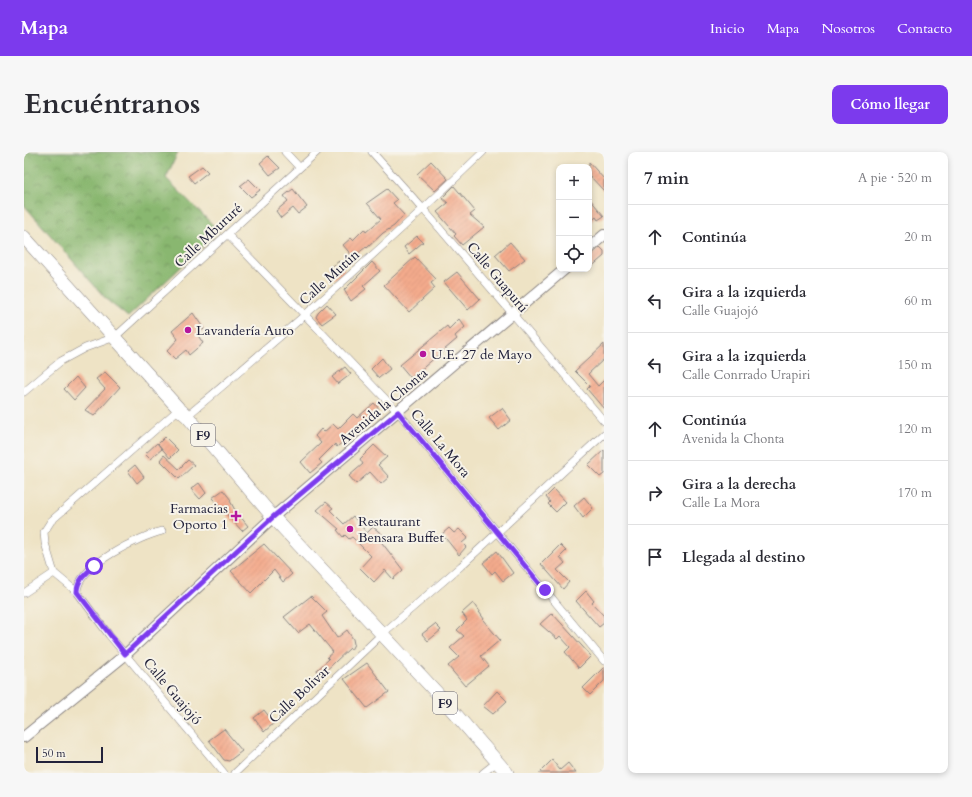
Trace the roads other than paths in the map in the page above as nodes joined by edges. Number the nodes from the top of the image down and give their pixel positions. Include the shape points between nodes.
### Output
1 (285, 152) edge
2 (317, 152) edge
3 (372, 152) edge
4 (483, 152) edge
5 (299, 167) junction
6 (424, 210) junction
7 (604, 235) edge
8 (228, 236) junction
9 (24, 237) edge
10 (592, 245) edge
11 (562, 272) edge
12 (513, 314) junction
13 (306, 316) junction
14 (115, 337) junction
15 (24, 392) edge
16 (398, 412) junction
17 (183, 413) junction
18 (604, 421) edge
19 (604, 434) edge
20 (273, 517) junction
21 (162, 531) dead end
22 (498, 532) junction
23 (54, 573) junction
24 (77, 592) junction
25 (24, 593) edge
26 (382, 634) junction
27 (125, 654) junction
28 (604, 661) edge
29 (24, 737) edge
30 (497, 762) junction
31 (224, 773) edge
32 (235, 773) edge
33 (483, 773) edge
34 (507, 773) edge

1 - 5 street
2 - 5 street, Calle Mbururé
3 - 6 street, Calle Guapurú
4 - 6 street, Calle Mutún
5 - 8 street, Calle Mbururé
6 - 12 street, Calle Guapurú
6 - 13 street, Calle Mutún
7 - 10 street
8 - 13 street, Calle La Mora
8 - 14 street, Calle Mbururé
9 - 14 highway, F9
11 - 12 street, Avenida la Chonta
12 - 16 street, Avenida la Chonta
12 - 18 street, Calle Guapurú
13 - 16 street, Calle La Mora
13 - 17 street, Calle Mutún
14 - 15 street via 85,348 61,361
14 - 17 highway, F9
16 - 20 street, Avenida la Chonta
16 - 22 street, Calle La Mora
17 - 20 highway, F9
17 - 23 street, Calle Mutún via 50,521 44,532
19 - 22 street, Calle Bolivar
20 - 26 highway, F9
20 - 27 street, Avenida la Chonta
21 - 24 street via 137,540 94,566 82,578 77,586
22 - 26 street, Calle Bolivar
22 - 28 street, Calle La Mora
23 - 24 street, Calle Guajojó
23 - 25 street
24 - 27 street, Calle Guajojó
26 - 30 highway, F9
26 - 32 street, Calle Bolivar
27 - 29 street, Avenida la Chonta
27 - 31 street, Calle Guajojó
30 - 33 street
30 - 34 highway, F9

